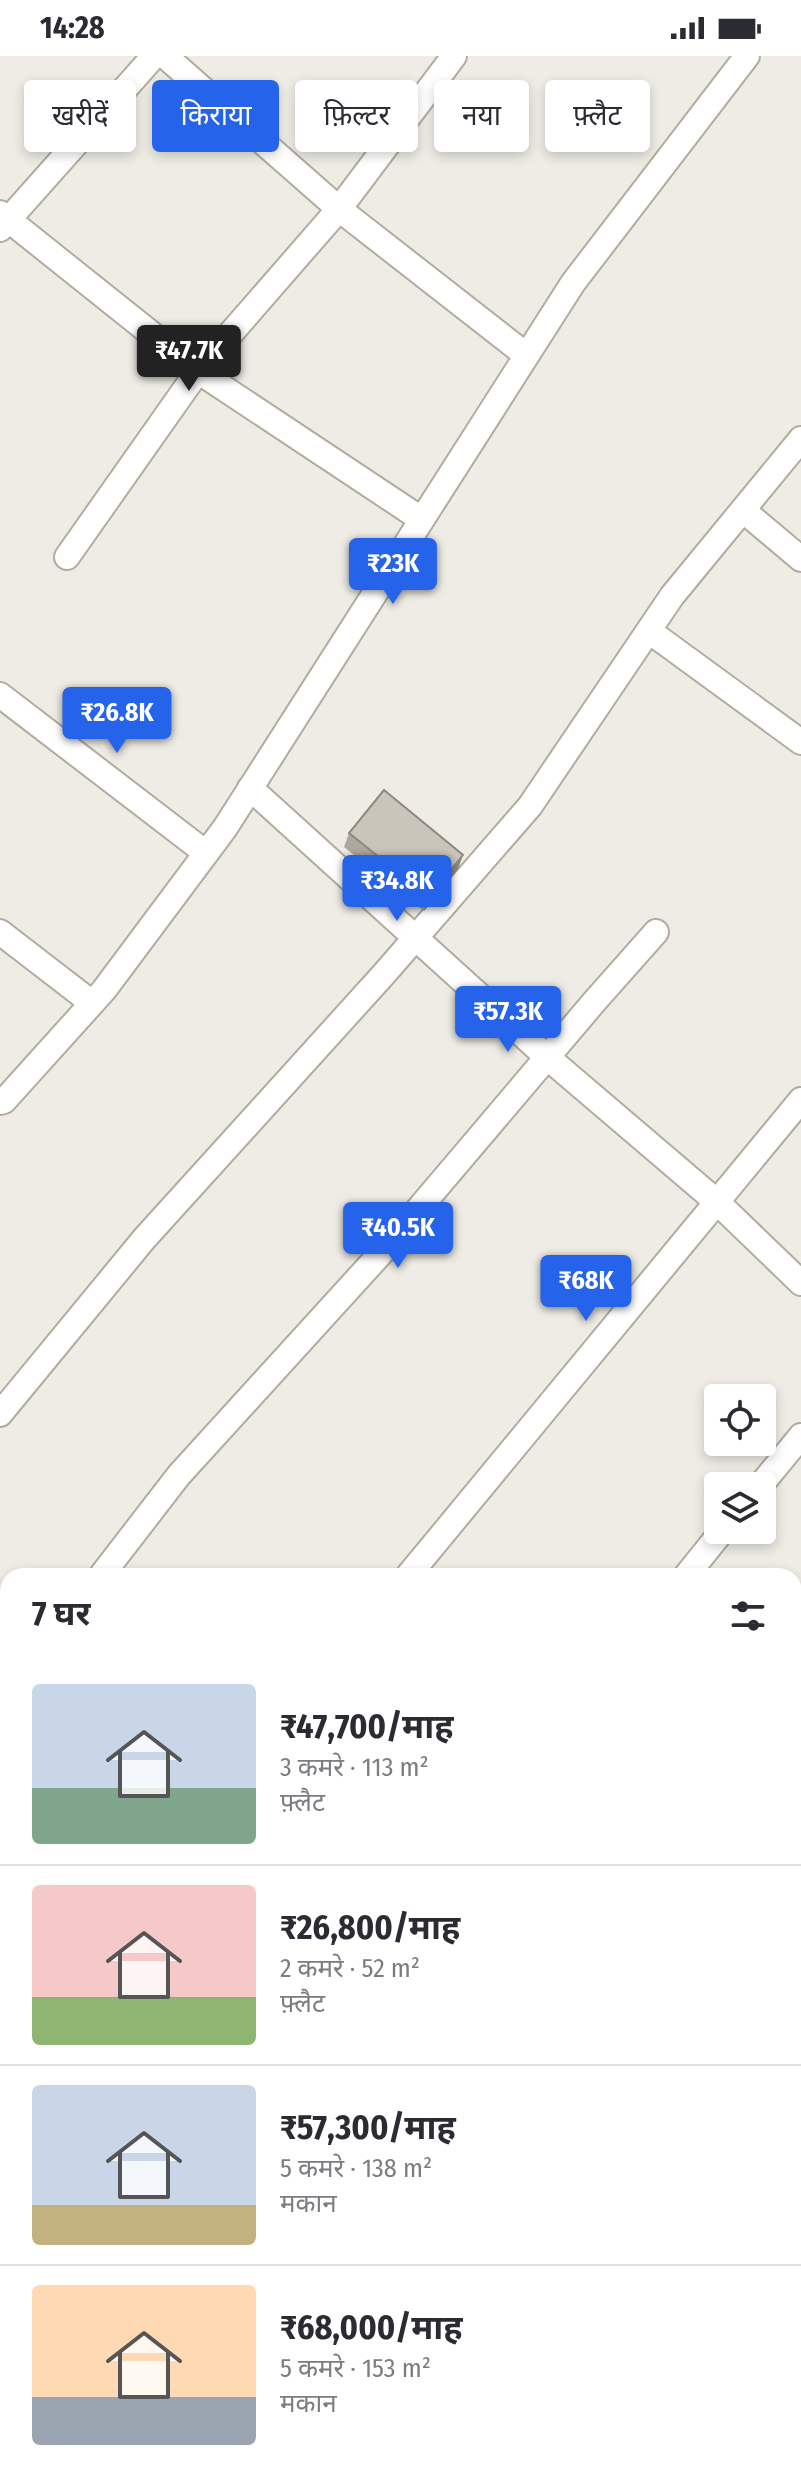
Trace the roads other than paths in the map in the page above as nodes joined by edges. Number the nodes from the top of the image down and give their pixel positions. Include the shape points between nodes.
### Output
1 (154, 56) edge
2 (165, 56) edge
3 (454, 56) edge
4 (747, 56) edge
5 (339, 209) junction
6 (2, 220) edge
7 (526, 355) junction
8 (198, 371) junction
9 (801, 439) edge
10 (744, 511) junction
11 (421, 519) junction
12 (67, 557) dead end
13 (801, 559) edge
14 (649, 631) junction
15 (0, 695) edge
16 (801, 742) edge
17 (250, 788) junction
18 (206, 853) junction
19 (0, 932) edge
20 (656, 932) dead end
21 (415, 938) junction
22 (92, 1003) junction
23 (547, 1057) junction
24 (801, 1100) edge
25 (0, 1102) edge
26 (717, 1202) junction
27 (801, 1283) edge
28 (0, 1414) edge
29 (801, 1436) edge
30 (771, 1472) edge
31 (712, 1544) edge
32 (107, 1568) edge
33 (415, 1568) edge
34 (692, 1568) edge

1 - 6 street
2 - 5 street
3 - 5 street
4 - 7 street via 573,283
5 - 7 street
5 - 8 street
6 - 8 street
7 - 11 street
8 - 11 street
8 - 12 street
9 - 10 street
10 - 13 street
10 - 14 street
11 - 17 street
14 - 16 street
14 - 21 street via 530,806
15 - 18 street
17 - 18 street
17 - 21 street
18 - 22 street
19 - 22 street
20 - 23 street
21 - 23 street
21 - 28 street via 144,1239
22 - 25 street
23 - 26 street
23 - 32 street via 382,1252 179,1475
24 - 26 street
26 - 27 street
26 - 33 street
29 - 30 street
31 - 34 street

